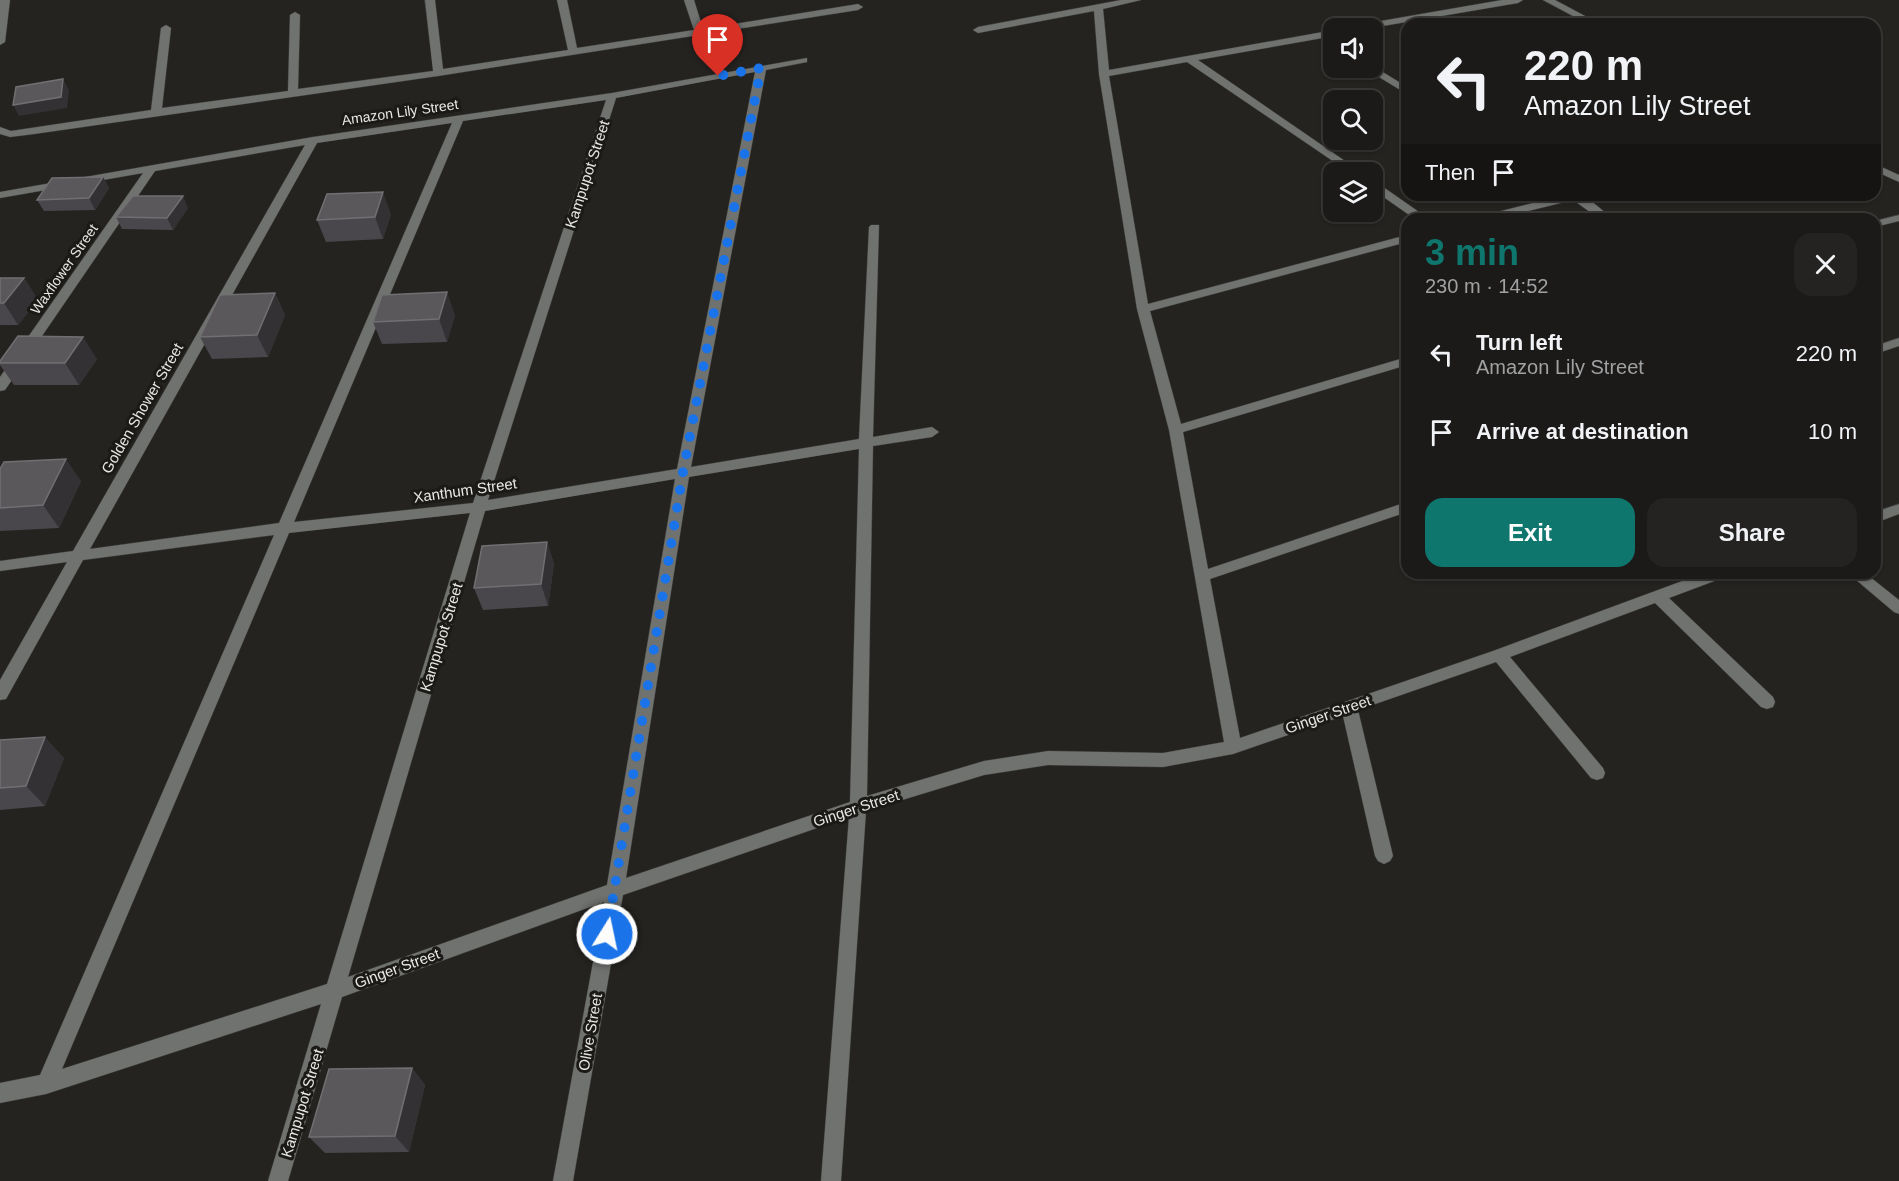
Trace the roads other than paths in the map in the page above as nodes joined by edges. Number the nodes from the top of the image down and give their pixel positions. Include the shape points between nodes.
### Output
1 (5, 0) edge
2 (430, 0) edge
3 (562, 0) edge
4 (689, 0) edge
5 (813, 0) edge
6 (1136, 0) edge
7 (1518, 0) edge
8 (1548, 0) edge
9 (1098, 6) junction
10 (858, 7) dead end
11 (819, 13) junction
12 (295, 15) dead end
13 (1438, 15) junction
14 (1420, 18) edge
15 (1443, 18) edge
16 (1583, 18) edge
17 (1401, 21) edge
18 (1383, 24) edge
19 (166, 28) dead end
20 (978, 30) dead end
21 (699, 32) junction
22 (1323, 34) edge
23 (1317, 35) junction
24 (1323, 39) edge
25 (0, 42) edge
26 (573, 51) junction
27 (804, 60) dead end
28 (1191, 60) junction
29 (761, 68) junction
30 (438, 73) junction
31 (1104, 74) junction
32 (1383, 76) edge
33 (1401, 87) edge
34 (293, 94) junction
35 (612, 96) junction
36 (156, 112) junction
37 (459, 119) junction
38 (0, 130) edge
39 (313, 140) junction
40 (1341, 162) edge
41 (152, 168) junction
42 (1881, 170) edge
43 (1899, 180) edge
44 (1383, 192) edge
45 (0, 195) edge
46 (1552, 201) edge
47 (1584, 201) edge
48 (1414, 213) edge
49 (1506, 213) edge
50 (1599, 213) edge
51 (1899, 218) edge
52 (1881, 222) edge
53 (875, 227) dead end
54 (1401, 240) edge
55 (1143, 309) junction
56 (1899, 342) edge
57 (1881, 348) edge
58 (1401, 363) edge
59 (0, 387) edge
60 (1176, 430) junction
61 (933, 432) dead end
62 (866, 445) junction
63 (683, 472) junction
64 (479, 507) junction
65 (1401, 509) edge
66 (1899, 509) edge
67 (1881, 516) edge
68 (284, 528) junction
69 (79, 554) junction
70 (0, 566) edge
71 (1203, 576) junction
72 (1704, 579) edge
73 (1863, 579) edge
74 (1657, 596) junction
75 (1899, 608) edge
76 (1499, 655) junction
77 (0, 694) edge
78 (1767, 702) dead end
79 (1349, 706) junction
80 (1233, 747) junction
81 (1598, 773) dead end
82 (858, 806) junction
83 (1384, 856) dead end
84 (615, 890) junction
85 (336, 990) junction
86 (46, 1083) junction
87 (0, 1093) edge
88 (278, 1181) edge
89 (563, 1181) edge
90 (831, 1181) edge

1 - 25 street
2 - 30 street
3 - 26 street
4 - 21 street
5 - 11 street
6 - 9 street
7 - 13 street
8 - 16 street
9 - 20 street
9 - 31 street
10 - 11 street
11 - 21 street
12 - 34 street
13 - 14 street
13 - 15 street
17 - 18 street
19 - 36 street
21 - 26 street
22 - 23 street
23 - 24 street
23 - 28 street
26 - 30 street
27 - 29 street, Amazon Lily Street
28 - 31 street
28 - 40 street
29 - 35 street, Amazon Lily Street
29 - 63 street, Olive Street
30 - 34 street
31 - 55 street
32 - 33 street
34 - 36 street
35 - 37 street, Amazon Lily Street
35 - 64 street, Kampupot Street
36 - 38 street via 10,134
37 - 39 street, Amazon Lily Street
37 - 68 street
39 - 41 street, Amazon Lily Street
39 - 69 street, Golden Shower Street
41 - 45 street, Amazon Lily Street
41 - 59 street, Waxflower Street
42 - 43 street
44 - 48 street
46 - 49 street
47 - 50 street
51 - 52 street
53 - 62 street
54 - 55 street
55 - 60 street
56 - 57 street
58 - 60 street
60 - 71 street
61 - 62 street, Xanthum Street
62 - 63 street, Xanthum Street
62 - 82 street
63 - 64 street, Xanthum Street
63 - 84 street, Olive Street
64 - 68 street, Xanthum Street
64 - 85 street, Kampupot Street
65 - 71 street
66 - 67 street
68 - 69 street, Xanthum Street
68 - 86 street
69 - 70 street, Xanthum Street
69 - 77 street, Golden Shower Street
71 - 80 street
72 - 74 street, Ginger Street
73 - 75 street
74 - 76 street, Ginger Street
74 - 78 street
76 - 79 street, Ginger Street
76 - 81 street
79 - 80 street, Ginger Street
79 - 83 street
80 - 82 street, Ginger Street via 1163,760 1048,758 984,768
82 - 84 street, Ginger Street
82 - 90 street
84 - 85 street, Ginger Street
84 - 89 street, Olive Street
85 - 86 street, Ginger Street
85 - 88 street, Kampupot Street
86 - 87 street, Ginger Street

